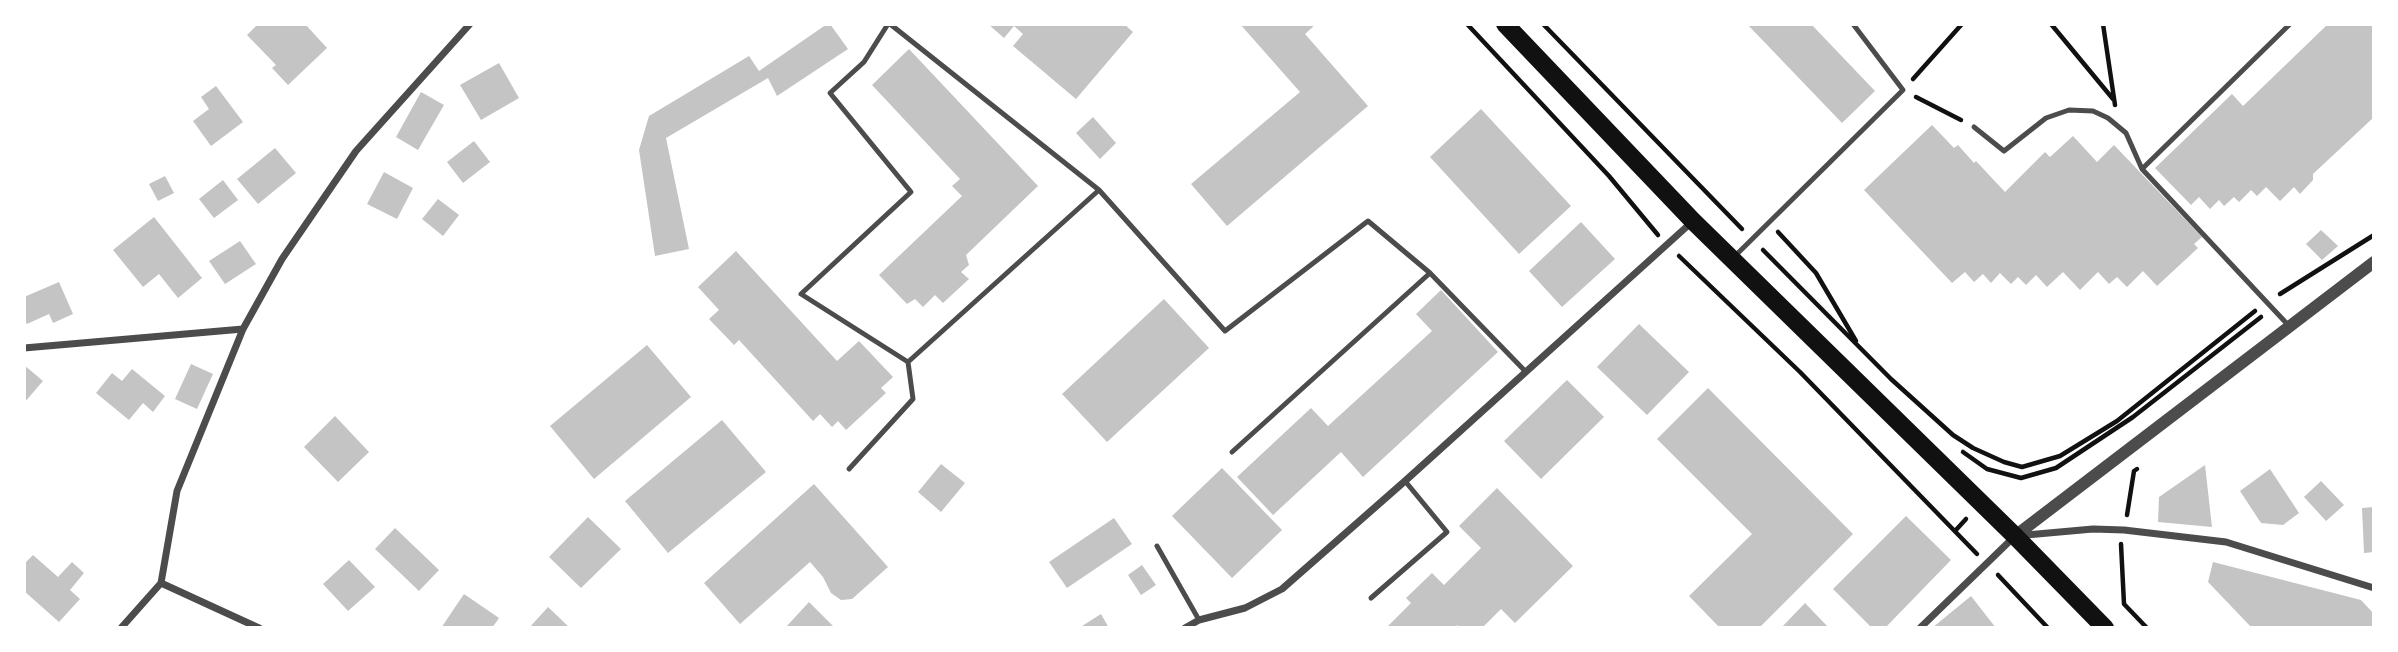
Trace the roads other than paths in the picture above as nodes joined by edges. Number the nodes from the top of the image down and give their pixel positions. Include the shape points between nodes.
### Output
1 (470, 24) edge
2 (889, 24) edge
3 (1504, 24) edge
4 (1853, 24) edge
5 (2290, 24) edge
6 (1974, 127) road end
7 (2141, 169) junction
8 (1099, 190) junction
9 (1693, 221) junction
10 (1732, 258) junction
11 (2374, 262) edge
12 (1430, 273) junction
13 (2290, 327) junction
14 (243, 328) junction
15 (24, 348) edge
16 (908, 362) junction
17 (1526, 372) junction
18 (1232, 452) dead end
19 (849, 469) dead end
20 (1405, 481) junction
21 (2015, 536) junction
22 (1157, 547) dead end
23 (161, 583) junction
24 (2374, 589) edge
25 (1371, 598) dead end
26 (1199, 620) junction
27 (121, 628) edge
28 (259, 628) edge
29 (1185, 628) edge
30 (1920, 628) edge
31 (2105, 628) edge

1 - 14 street via 356,151 282,258
2 - 8 lane
2 - 16 lane via 864,62 830,93 911,192 800,294
3 - 9 main road
4 - 10 lane via 1903,90
5 - 7 lane
6 - 7 lane via 2004,151 2046,118 2068,110 2094,111 2126,133
7 - 13 lane
8 - 12 lane via 1225,331 1368,221
8 - 16 lane
9 - 10 main road
9 - 17 street
10 - 21 main road
11 - 13 street
12 - 17 lane
12 - 18 lane
13 - 21 street
14 - 15 street
14 - 23 street via 177,491
16 - 19 lane via 913,399
17 - 20 street
20 - 25 lane via 1447,532
20 - 26 street via 1282,589 1245,608
21 - 24 street via 2093,529 2225,542
21 - 30 street
21 - 31 main road
22 - 26 lane
23 - 27 street
23 - 28 street
26 - 29 street

